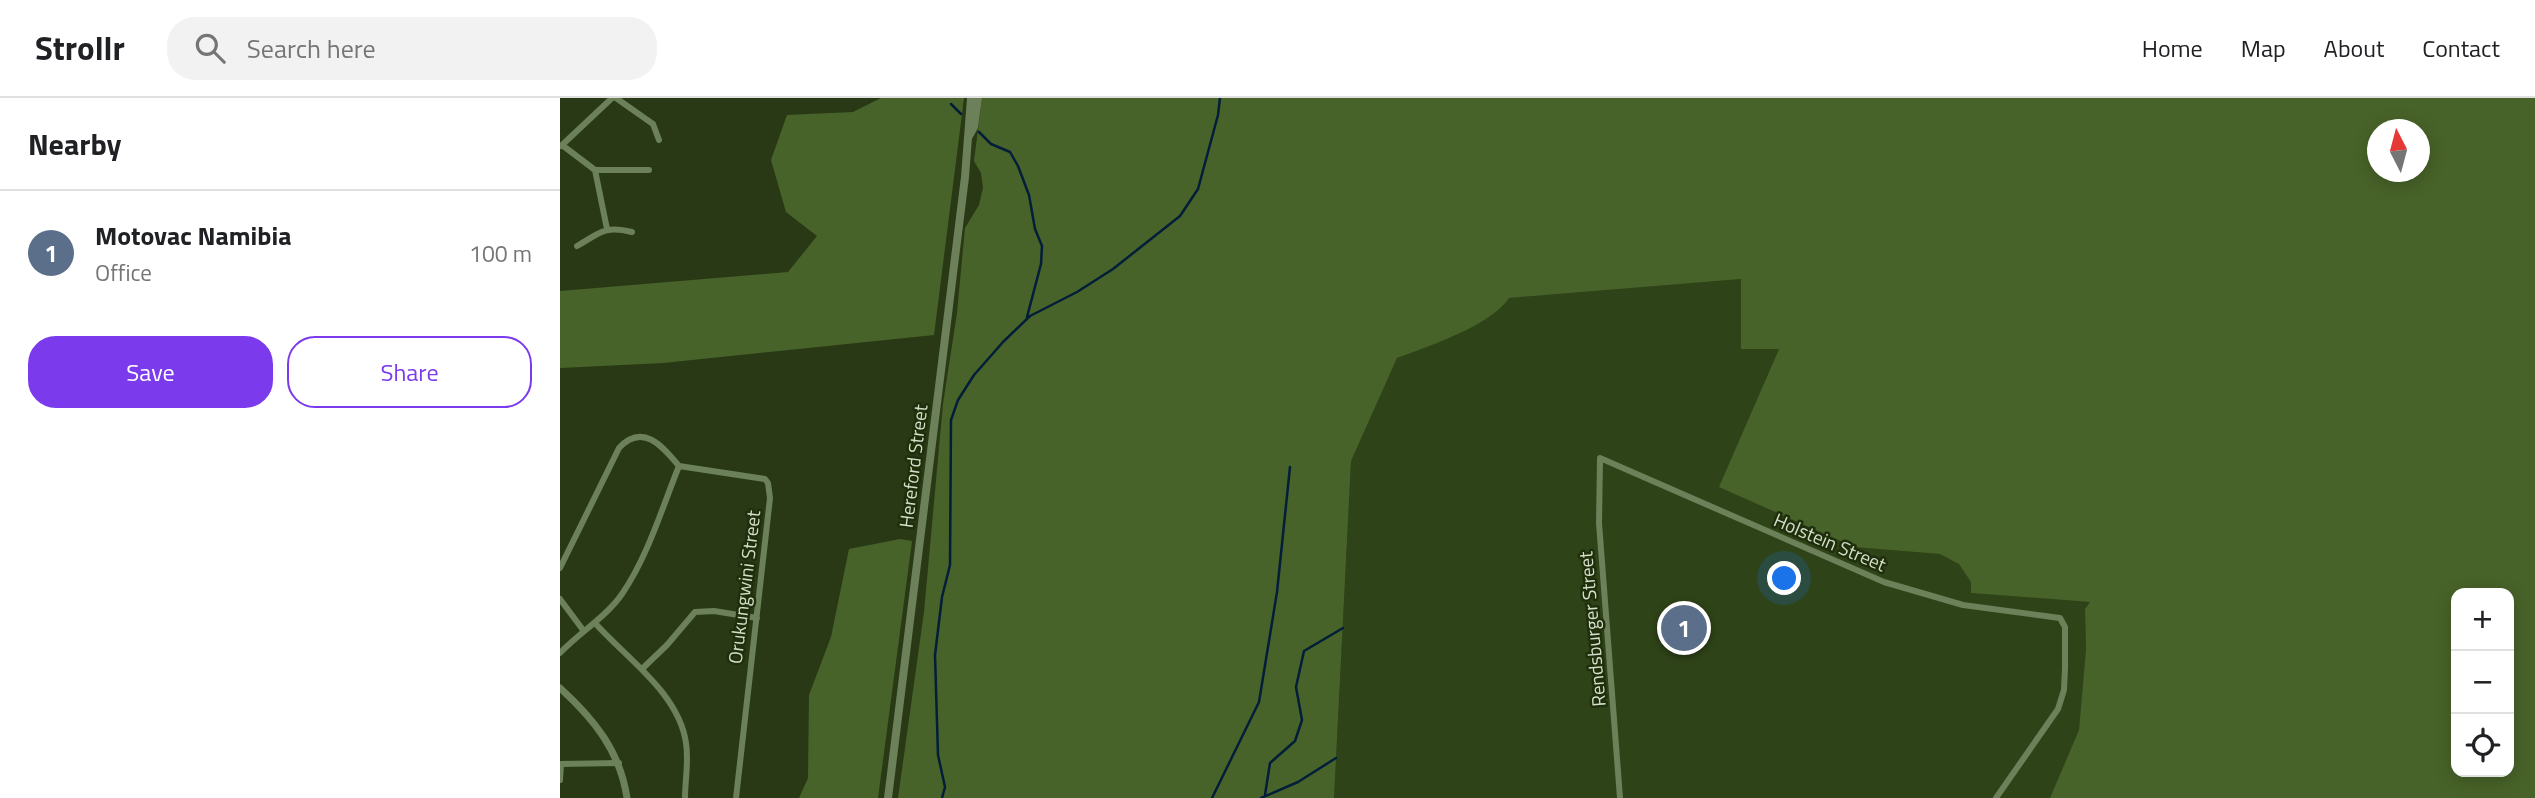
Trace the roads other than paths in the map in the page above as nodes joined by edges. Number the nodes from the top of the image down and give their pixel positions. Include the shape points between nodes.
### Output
1 (614, 98) edge
2 (971, 98) edge
3 (978, 98) edge
4 (969, 137) junction
5 (659, 140) dead end
6 (561, 146) edge
7 (595, 170) junction
8 (649, 170) dead end
9 (607, 229) junction
10 (632, 232) dead end
11 (577, 246) dead end
12 (1600, 458) joint
13 (679, 466) junction
14 (560, 568) edge
15 (560, 598) edge
16 (757, 618) junction
17 (595, 623) junction
18 (583, 630) junction
19 (560, 653) edge
20 (643, 668) junction
21 (560, 688) edge
22 (619, 763) junction
23 (560, 764) edge
24 (560, 780) edge
25 (627, 798) edge
26 (685, 798) edge
27 (736, 798) edge
28 (888, 798) edge
29 (1620, 798) edge
30 (1996, 798) edge

1 - 5 street via 653,124
1 - 6 street
2 - 4 main road, Hereford Street
3 - 4 main road, Hereford Street
4 - 28 main road, Hereford Street
6 - 7 street
7 - 8 street
7 - 9 street
9 - 10 street
9 - 11 street
12 - 29 street, Rendsburger Street via 1599,523
12 - 30 street, Holstein Street via 1884,582 1963,605 2060,618 2065,627 2065,668 2058,709
13 - 14 street via 661,445 648,438 626,441
13 - 16 street, Orukungwini Street via 757,477 768,483
13 - 17 street via 622,595
15 - 18 street
16 - 20 street via 695,612
16 - 27 street, Orukungwini Street
17 - 18 street
17 - 20 street
18 - 19 street
20 - 26 street via 675,713 687,743
21 - 22 street via 592,720
22 - 23 street
22 - 25 street
23 - 24 street

